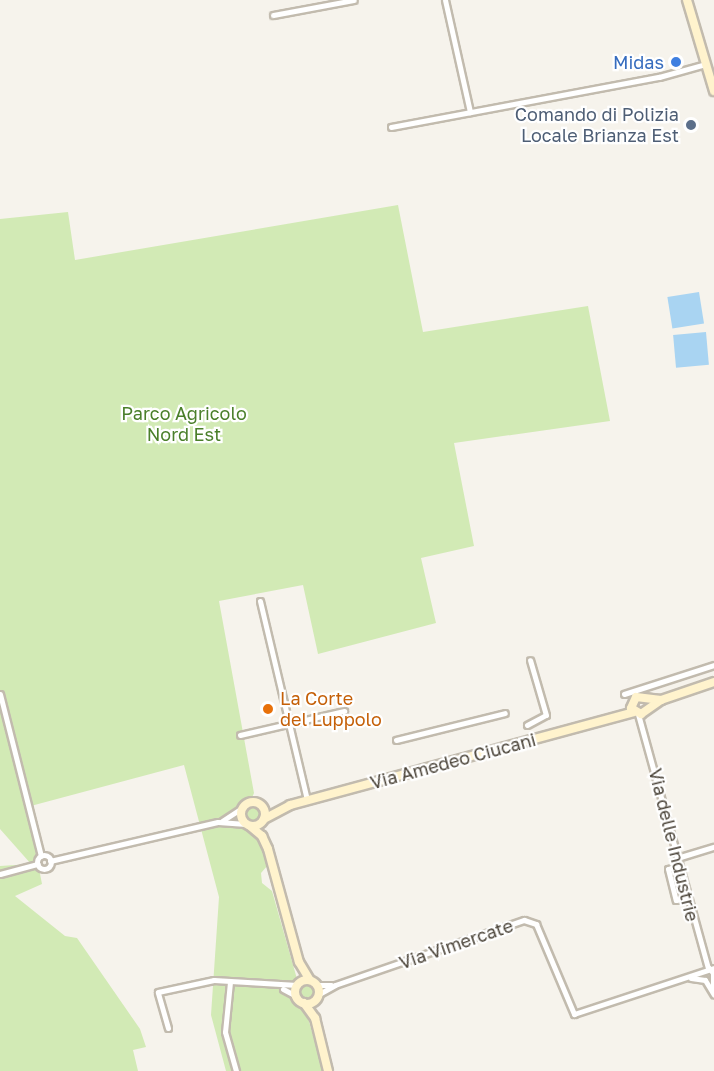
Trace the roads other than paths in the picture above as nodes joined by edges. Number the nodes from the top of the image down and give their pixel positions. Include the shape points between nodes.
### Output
1 (354, 0) edge
2 (445, 0) edge
3 (687, 0) edge
4 (273, 15) dead end
5 (706, 64) junction
6 (714, 90) edge
7 (470, 112) junction
8 (390, 128) dead end
9 (260, 601) dead end
10 (530, 660) dead end
11 (714, 665) edge
12 (714, 682) edge
13 (0, 694) edge
14 (624, 694) dead end
15 (645, 699) junction
16 (661, 700) junction
17 (630, 704) junction
18 (344, 711) dead end
19 (505, 713) dead end
20 (641, 714) junction
21 (615, 716) junction
22 (288, 724) junction
23 (527, 725) dead end
24 (240, 735) dead end
25 (396, 740) dead end
26 (307, 800) junction
27 (260, 804) junction
28 (290, 805) junction
29 (242, 808) junction
30 (264, 820) junction
31 (218, 822) junction
32 (248, 825) junction
33 (264, 840) junction
34 (714, 847) edge
35 (41, 856) junction
36 (677, 858) junction
37 (50, 861) junction
38 (38, 864) junction
39 (679, 866) junction
40 (0, 874) edge
41 (686, 898) junction
42 (299, 962) junction
43 (710, 968) edge
44 (701, 971) junction
45 (714, 974) edge
46 (692, 978) junction
47 (310, 980) junction
48 (704, 980) junction
49 (230, 982) junction
50 (297, 985) junction
51 (318, 985) junction
52 (335, 985) junction
53 (275, 987) junction
54 (713, 993) edge
55 (296, 996) junction
56 (318, 996) junction
57 (304, 1003) junction
58 (315, 1020) junction
59 (168, 1028) dead end
60 (236, 1071) edge
61 (328, 1071) edge

1 - 4 street
2 - 7 street
3 - 5 main road
5 - 6 main road
5 - 7 street via 659,77
7 - 8 street
9 - 22 street
10 - 23 street via 546,715
11 - 14 street
12 - 16 main road, Via Amedeo Ciucani
13 - 35 street
15 - 16 main road, Via Amedeo Ciucani
15 - 17 main road, Via Amedeo Ciucani via 636,697
15 - 20 main road
16 - 20 main road, Via Amedeo Ciucani
17 - 20 main road
17 - 21 main road, Via Amedeo Ciucani
18 - 22 street
19 - 25 street
20 - 21 main road, Via Amedeo Ciucani
20 - 36 street, Via delle Industrie
21 - 26 main road, Via Amedeo Ciucani
22 - 24 street
22 - 26 street
26 - 28 main road, Via Amedeo Ciucani
27 - 28 main road, Via Amedeo Ciucani
27 - 29 main road, Via Amedeo Ciucani via 250,802
27 - 30 main road
28 - 30 main road, Via Amedeo Ciucani
29 - 31 street, Via Amedeo Ciucani
29 - 32 main road via 241,818
30 - 32 main road, Via Amedeo Ciucani
30 - 33 main road
31 - 32 street, Via Amedeo Ciucani
31 - 37 street, Via Amedeo Ciucani
32 - 33 main road
33 - 42 main road
34 - 36 street
35 - 37 street
35 - 38 street
36 - 39 street, Via delle Industrie
37 - 38 street, Via Amedeo Ciucani via 45,868
38 - 40 street
39 - 41 street, Via delle Industrie
39 - 41 street via 668,869 676,900
41 - 43 street, Via delle Industrie
42 - 47 main road
42 - 50 main road
43 - 44 street, Via Vimercate
43 - 45 street
44 - 46 street, Via Vimercate
44 - 48 street
45 - 48 street
45 - 54 street
46 - 48 street, Via Vimercate
46 - 52 street, Via Vimercate via 574,1014 538,928 524,920
47 - 50 main road
47 - 51 main road
48 - 54 street
49 - 53 street
49 - 59 street via 214,980 158,992
49 - 60 street via 225,1032
50 - 53 street
50 - 55 main road
51 - 52 street, Via Vimercate
51 - 56 main road
52 - 56 street, Via Vimercate
53 - 55 street
55 - 57 main road
56 - 57 main road
56 - 58 main road
57 - 58 main road
58 - 61 main road

